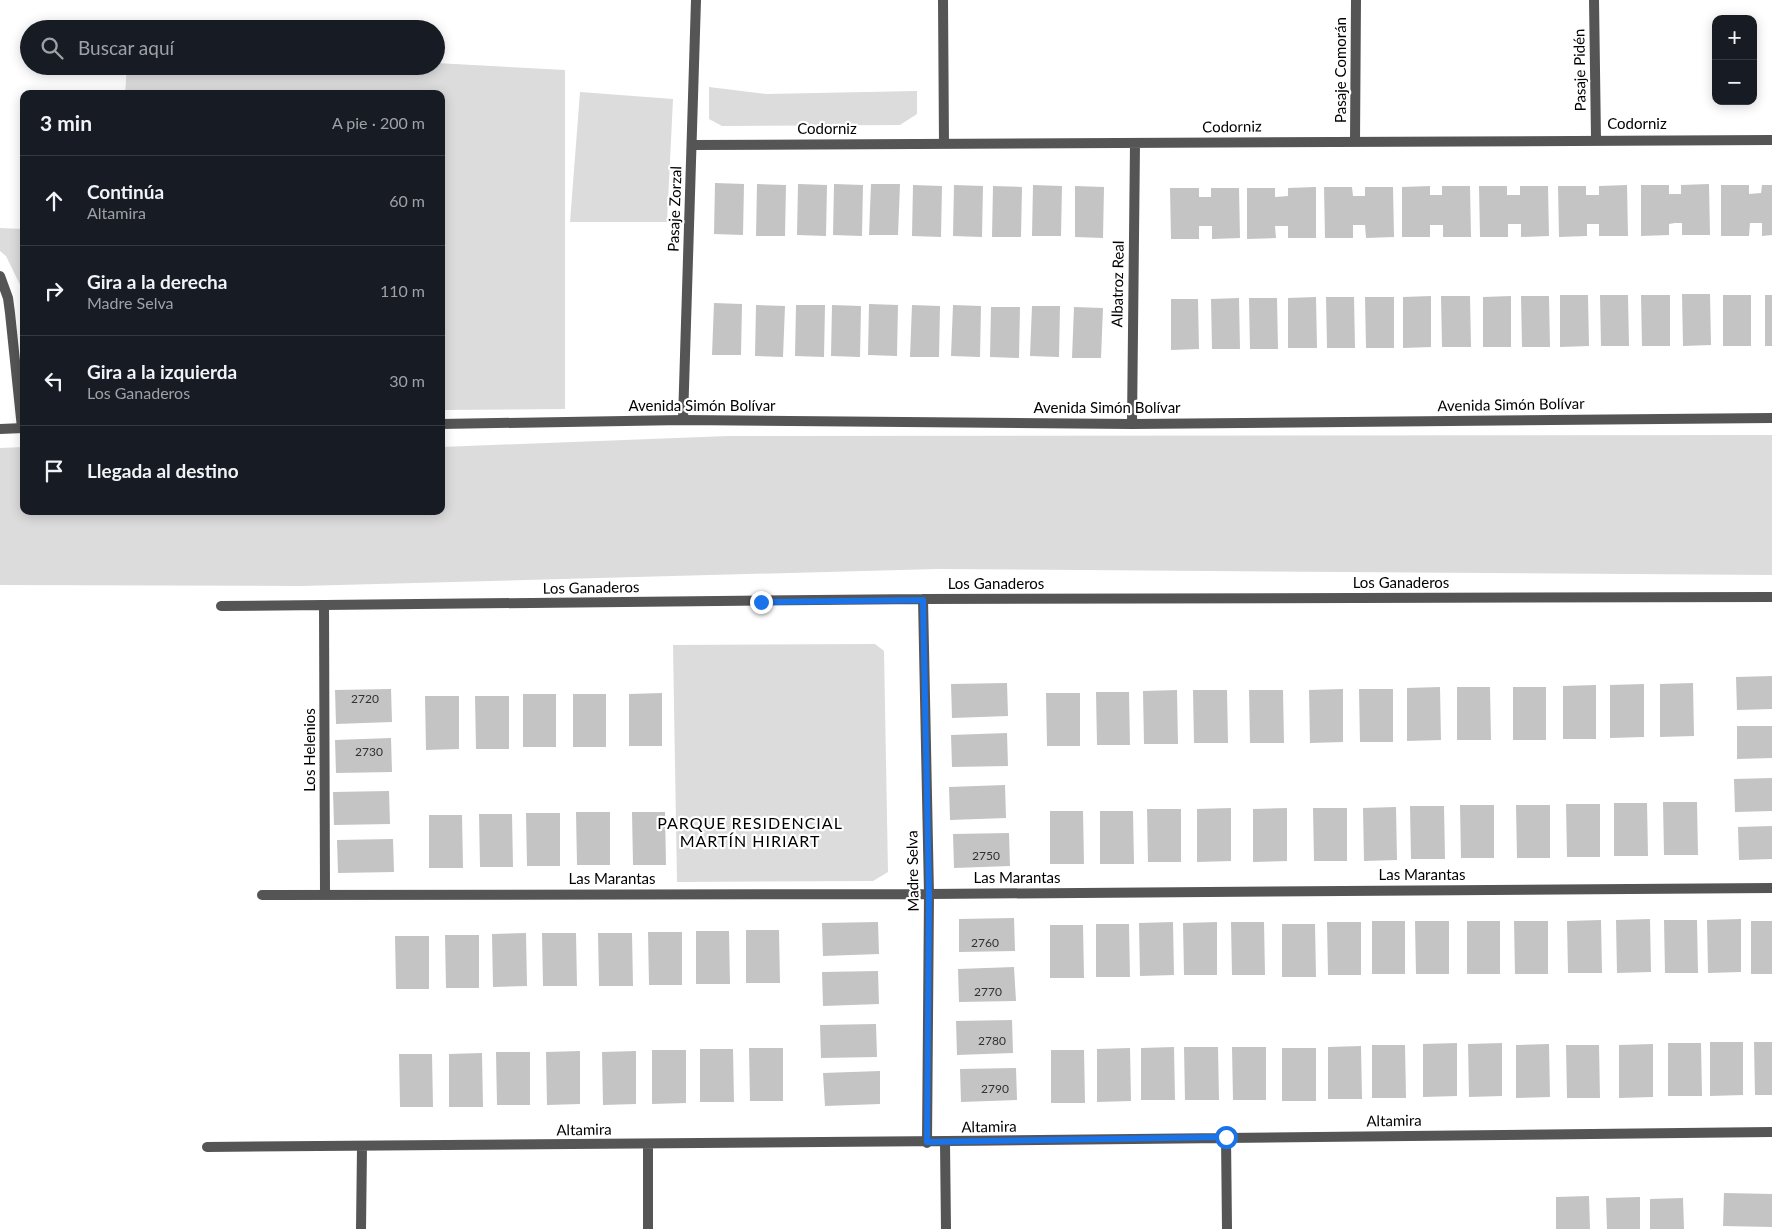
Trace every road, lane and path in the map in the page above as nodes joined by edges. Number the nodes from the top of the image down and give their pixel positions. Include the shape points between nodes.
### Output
1 (696, 0) edge
2 (943, 0) edge
3 (1356, 0) edge
4 (1594, 0) edge
5 (1596, 139) junction
6 (1355, 140) junction
7 (1772, 140) edge
8 (944, 144) junction
9 (1135, 144) junction
10 (692, 145) junction
11 (0, 276) edge
12 (20, 402) edge
13 (1772, 418) edge
14 (683, 420) junction
15 (445, 424) edge
16 (1132, 424) junction
17 (20, 428) edge
18 (0, 429) edge
19 (1772, 597) edge
20 (923, 600) junction
21 (221, 606) dead end
22 (324, 606) junction
23 (1772, 888) edge
24 (326, 894) junction
25 (929, 894) junction
26 (262, 895) dead end
27 (1772, 1132) edge
28 (1226, 1137) junction
29 (927, 1142) junction
30 (945, 1143) junction
31 (648, 1144) junction
32 (207, 1147) dead end
33 (362, 1147) junction
34 (361, 1229) edge
35 (648, 1229) edge
36 (946, 1229) edge
37 (1227, 1229) edge

1 - 10 street, Pasaje Zorzal
2 - 8 street
3 - 6 street, Pasaje Comorán
4 - 5 street, Pasaje Pidén
5 - 6 street, Codorniz
5 - 7 street, Codorniz
6 - 9 street, Codorniz
8 - 9 street, Codorniz
8 - 10 street, Codorniz
9 - 16 street, Albatroz Real
10 - 14 street, Pasaje Zorzal
11 - 12 street via 9,305
13 - 16 street, Avenida Simón Bolívar
14 - 15 street, Avenida Simón Bolívar
14 - 16 street, Avenida Simón Bolívar
17 - 18 street
19 - 20 street, Los Ganaderos
20 - 22 street, Los Ganaderos
20 - 25 street, Madre Selva
21 - 22 street, Los Ganaderos
22 - 24 street, Los Helenios
23 - 25 street, Las Marantas
24 - 25 street, Las Marantas
24 - 26 street, Las Marantas
25 - 29 street, Madre Selva
27 - 28 street, Altamira
28 - 30 street, Altamira
28 - 37 street
29 - 30 street, Altamira
29 - 31 street, Altamira
30 - 36 street
31 - 33 street, Altamira
31 - 35 street
32 - 33 street, Altamira
33 - 34 street

